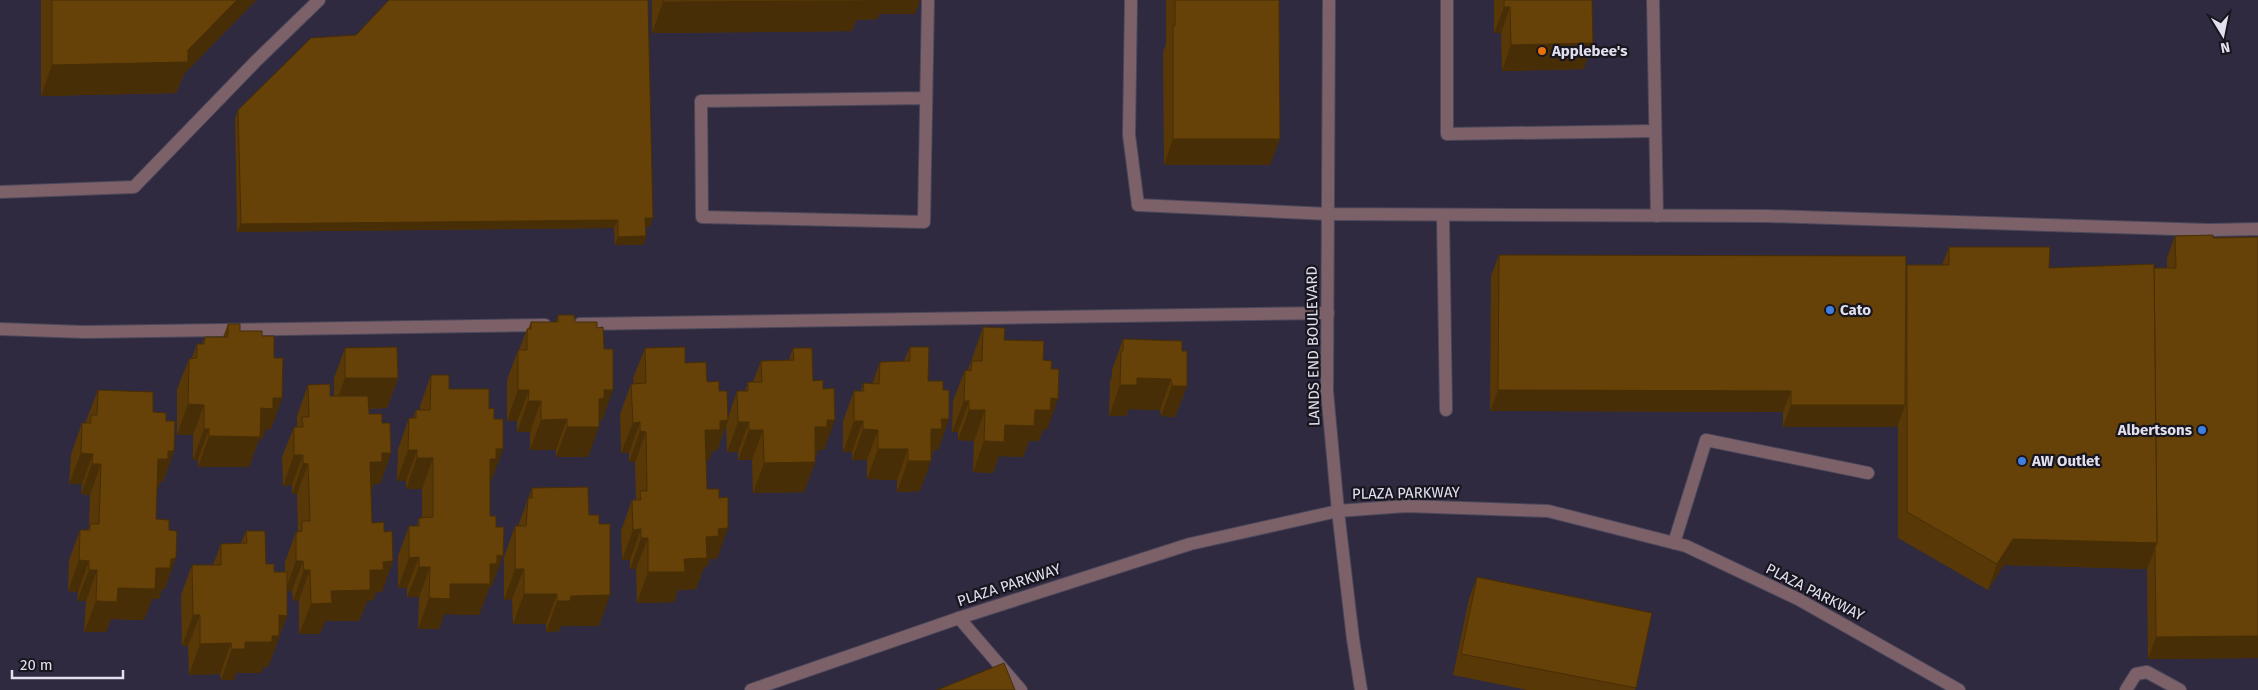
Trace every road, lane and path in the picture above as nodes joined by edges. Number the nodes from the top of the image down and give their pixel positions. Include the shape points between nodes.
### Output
1 (319, 0) edge
2 (928, 0) edge
3 (1131, 0) edge
4 (1329, 0) edge
5 (1447, 0) edge
6 (1653, 0) edge
7 (926, 98) junction
8 (1655, 130) junction
9 (0, 192) edge
10 (1328, 214) junction
11 (1444, 215) junction
12 (1657, 216) junction
13 (2258, 229) edge
14 (1328, 313) junction
15 (0, 329) edge
16 (1446, 410) dead end
17 (1868, 474) dead end
18 (1338, 511) junction
19 (1674, 543) junction
20 (959, 618) junction
21 (751, 690) edge
22 (1021, 690) edge
23 (1361, 690) edge
24 (1959, 690) edge
25 (2126, 690) edge
26 (2180, 690) edge

1 - 9 street via 134,187
2 - 7 street
3 - 10 street via 1129,135 1138,205
4 - 10 street, LANDS END BOULEVARD
5 - 8 street via 1447,134
6 - 8 street
7 - 7 street via 924,222 702,217 701,101
8 - 12 street
10 - 11 street
10 - 14 street, LANDS END BOULEVARD
11 - 12 street
11 - 16 street
12 - 13 street
14 - 15 street via 84,332
14 - 18 street, LANDS END BOULEVARD via 1327,391
17 - 19 street via 1706,440
18 - 19 street, PLAZA PARKWAY via 1406,506 1548,511
18 - 20 street, PLAZA PARKWAY via 1190,544
18 - 23 street, LANDS END BOULEVARD
19 - 24 street, PLAZA PARKWAY via 1798,599
20 - 21 street, PLAZA PARKWAY
20 - 22 street
25 - 26 street via 2136,674 2148,672

